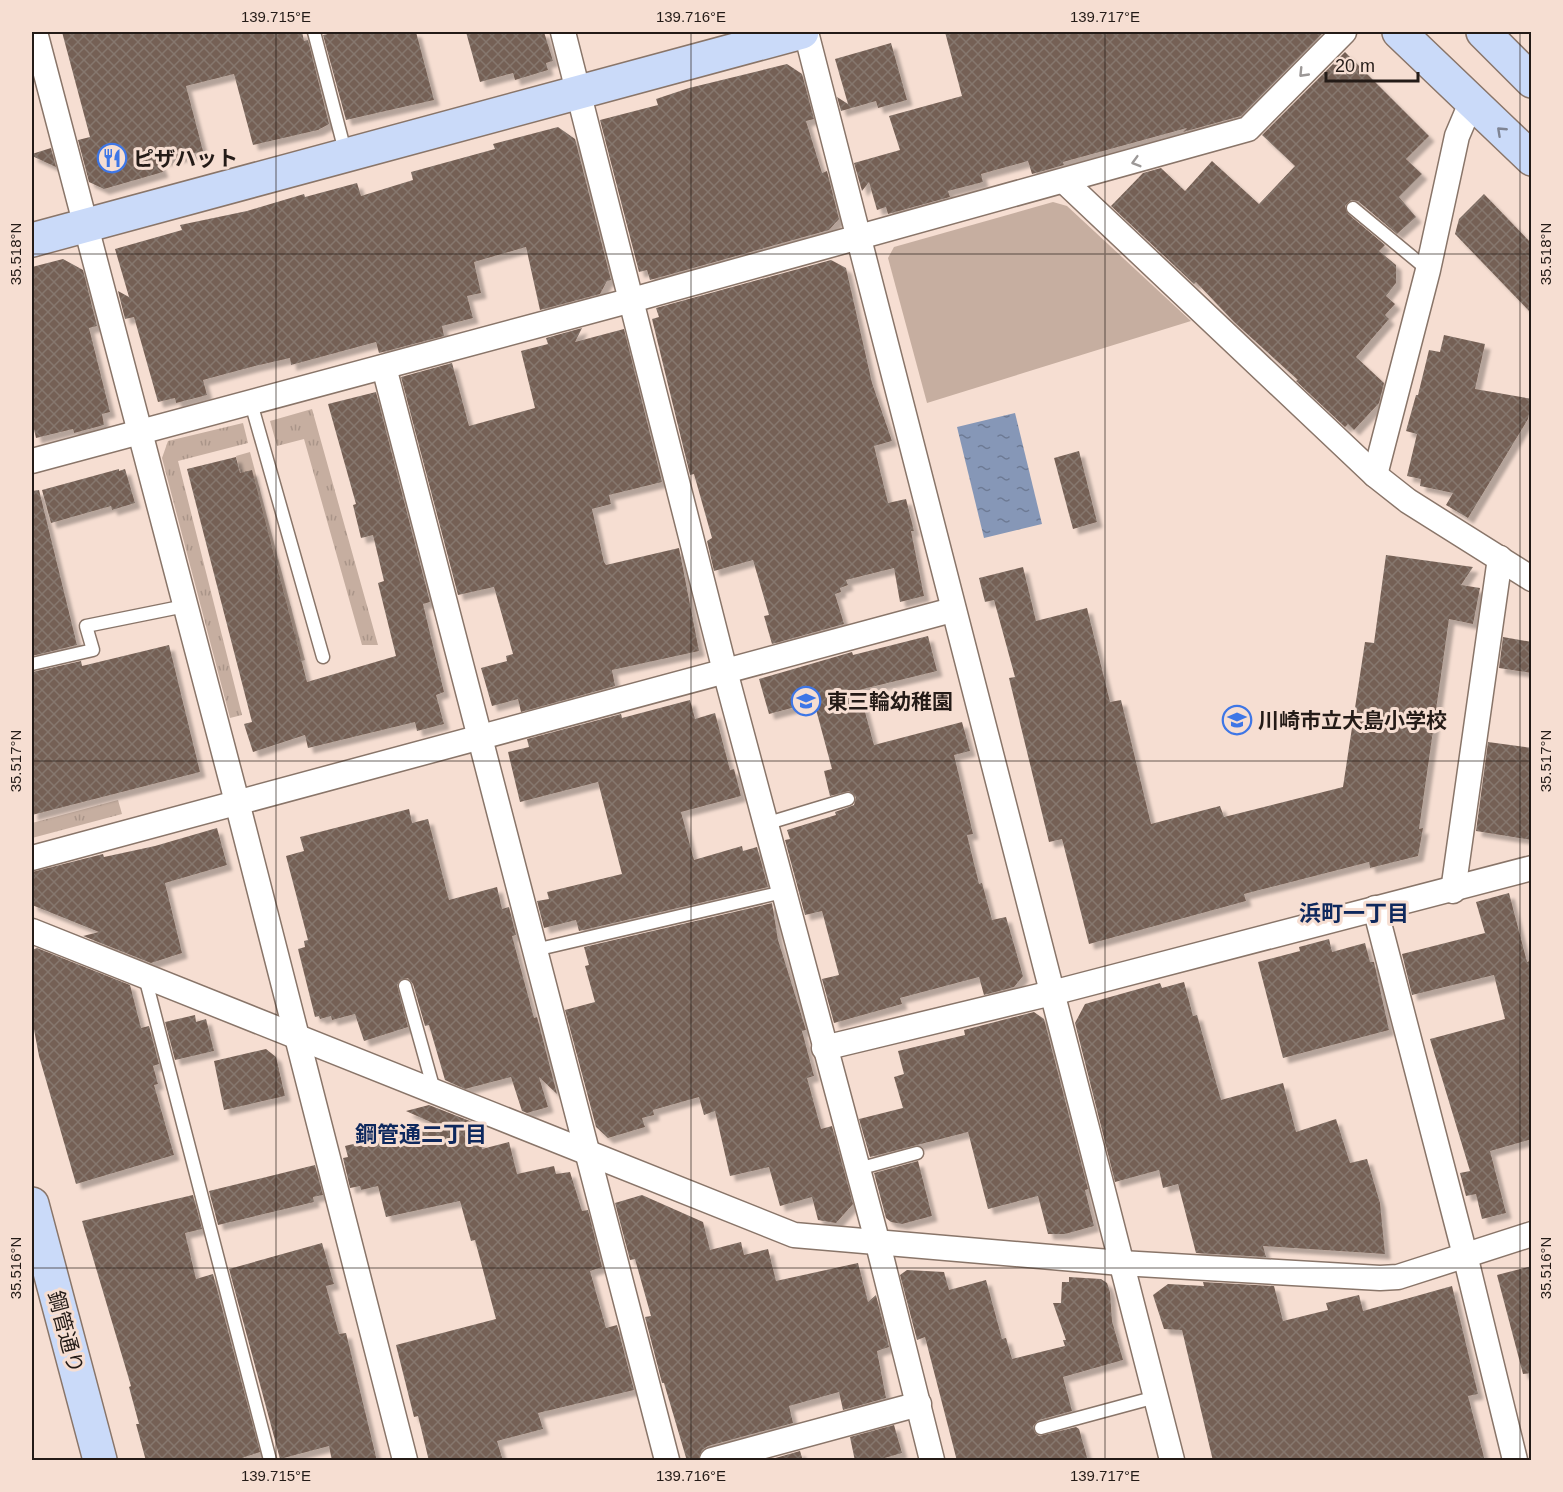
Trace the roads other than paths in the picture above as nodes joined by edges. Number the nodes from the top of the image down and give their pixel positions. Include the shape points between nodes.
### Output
1 (34, 32) edge
2 (314, 32) edge
3 (563, 32) edge
4 (804, 32) edge
5 (1344, 32) edge
6 (1399, 32) edge
7 (1483, 32) edge
8 (1532, 81) edge
9 (579, 92) junction
10 (1471, 103) junction
11 (346, 155) junction
12 (1532, 159) edge
13 (1065, 182) junction
14 (1353, 208) dead end
15 (85, 226) junction
16 (858, 236) junction
17 (32, 240) edge
18 (1428, 270) junction
19 (632, 300) junction
20 (384, 367) junction
21 (251, 403) junction
22 (140, 433) junction
23 (32, 461) edge
24 (1375, 475) junction
25 (1500, 558) junction
26 (1532, 579) edge
27 (185, 606) junction
28 (952, 610) junction
29 (323, 657) dead end
30 (32, 664) edge
31 (724, 671) junction
32 (480, 737) junction
33 (848, 799) dead end
34 (237, 802) junction
35 (765, 824) junction
36 (32, 858) edge
37 (1532, 868) edge
38 (1453, 891) junction
39 (783, 892) junction
40 (1375, 908) junction
41 (32, 931) edge
42 (535, 950) junction
43 (145, 976) junction
44 (405, 986) dead end
45 (1052, 993) junction
46 (297, 1035) junction
47 (824, 1048) junction
48 (434, 1090) junction
49 (587, 1153) junction
50 (917, 1153) dead end
51 (858, 1169) junction
52 (32, 1204) edge
53 (1532, 1234) edge
54 (878, 1244) junction
55 (1465, 1255) junction
56 (1121, 1263) junction
57 (1156, 1397) junction
58 (919, 1404) junction
59 (1041, 1428) dead end
60 (100, 1461) edge
61 (270, 1461) edge
62 (405, 1461) edge
63 (667, 1461) edge
64 (712, 1461) edge
65 (932, 1461) edge
66 (1172, 1461) edge
67 (1515, 1461) edge

1 - 15 street
2 - 11 lane
3 - 9 street
4 - 9 street
4 - 16 street
5 -> 13 street via 1248,129
6 - 10 street
7 - 8 street
9 - 11 street
9 - 19 street
12 -> 10 street
10 - 18 street via 1457,136
11 - 15 street
13 - 16 street
13 - 24 street
14 - 18 lane
15 - 17 street
15 - 22 street
16 - 19 street
16 - 28 street
18 - 24 street
19 - 20 street
19 - 31 street
20 - 21 street
20 - 32 street
21 - 22 street
21 - 29 lane
22 - 23 street
22 - 27 street
24 - 25 street via 1408,501
25 - 26 street
25 - 38 street
27 - 30 lane via 86,626 93,650
27 - 34 street
28 - 31 street
28 - 45 street
31 - 32 street
31 - 35 street
32 - 34 street
32 - 42 street
33 - 35 lane
34 - 36 street
34 - 46 street
35 - 39 street
37 - 38 street
38 - 40 street
39 - 42 lane
39 - 47 street
40 - 45 street
40 - 55 street
41 - 43 street
42 - 49 street
43 - 46 street
43 - 61 lane
44 - 48 lane
45 - 47 street
45 - 56 street
46 - 48 street
46 - 62 street
47 - 51 street
48 - 49 street
49 - 54 street via 794,1235
49 - 63 street
50 - 51 lane
51 - 54 street
52 - 60 street, 鋼管通り
53 - 55 street
54 - 56 street
54 - 58 street
55 - 56 street via 1398,1277 1380,1278
55 - 67 street
56 - 57 street
57 - 59 lane
57 - 66 street
58 - 64 street
58 - 65 street

